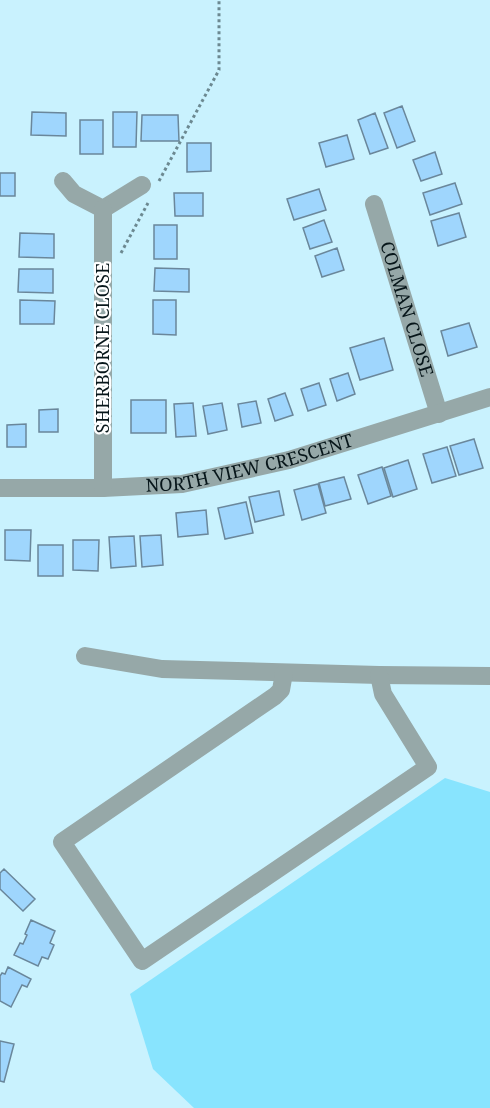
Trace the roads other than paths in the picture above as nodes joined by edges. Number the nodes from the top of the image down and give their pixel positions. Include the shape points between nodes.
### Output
1 (63, 181) dead end
2 (151, 188) road end
3 (374, 204) dead end
4 (103, 209) junction
5 (490, 397) edge
6 (439, 414) junction
7 (0, 488) edge
8 (103, 488) junction
9 (85, 656) dead end
10 (284, 673) junction
11 (380, 675) junction
12 (490, 676) edge

1 - 4 street via 74,194
2 - 4 street
3 - 6 street, COLMAN CLOSE
4 - 8 street, SHERBORNE CLOSE
5 - 6 street, NORTH VIEW CRESCENT
6 - 8 street, NORTH VIEW CRESCENT via 236,473 182,484
7 - 8 street, NORTH VIEW CRESCENT
9 - 10 street via 162,669
10 - 11 street
10 - 11 street via 281,690 275,696 62,842 142,961 428,767 382,694
11 - 12 street

